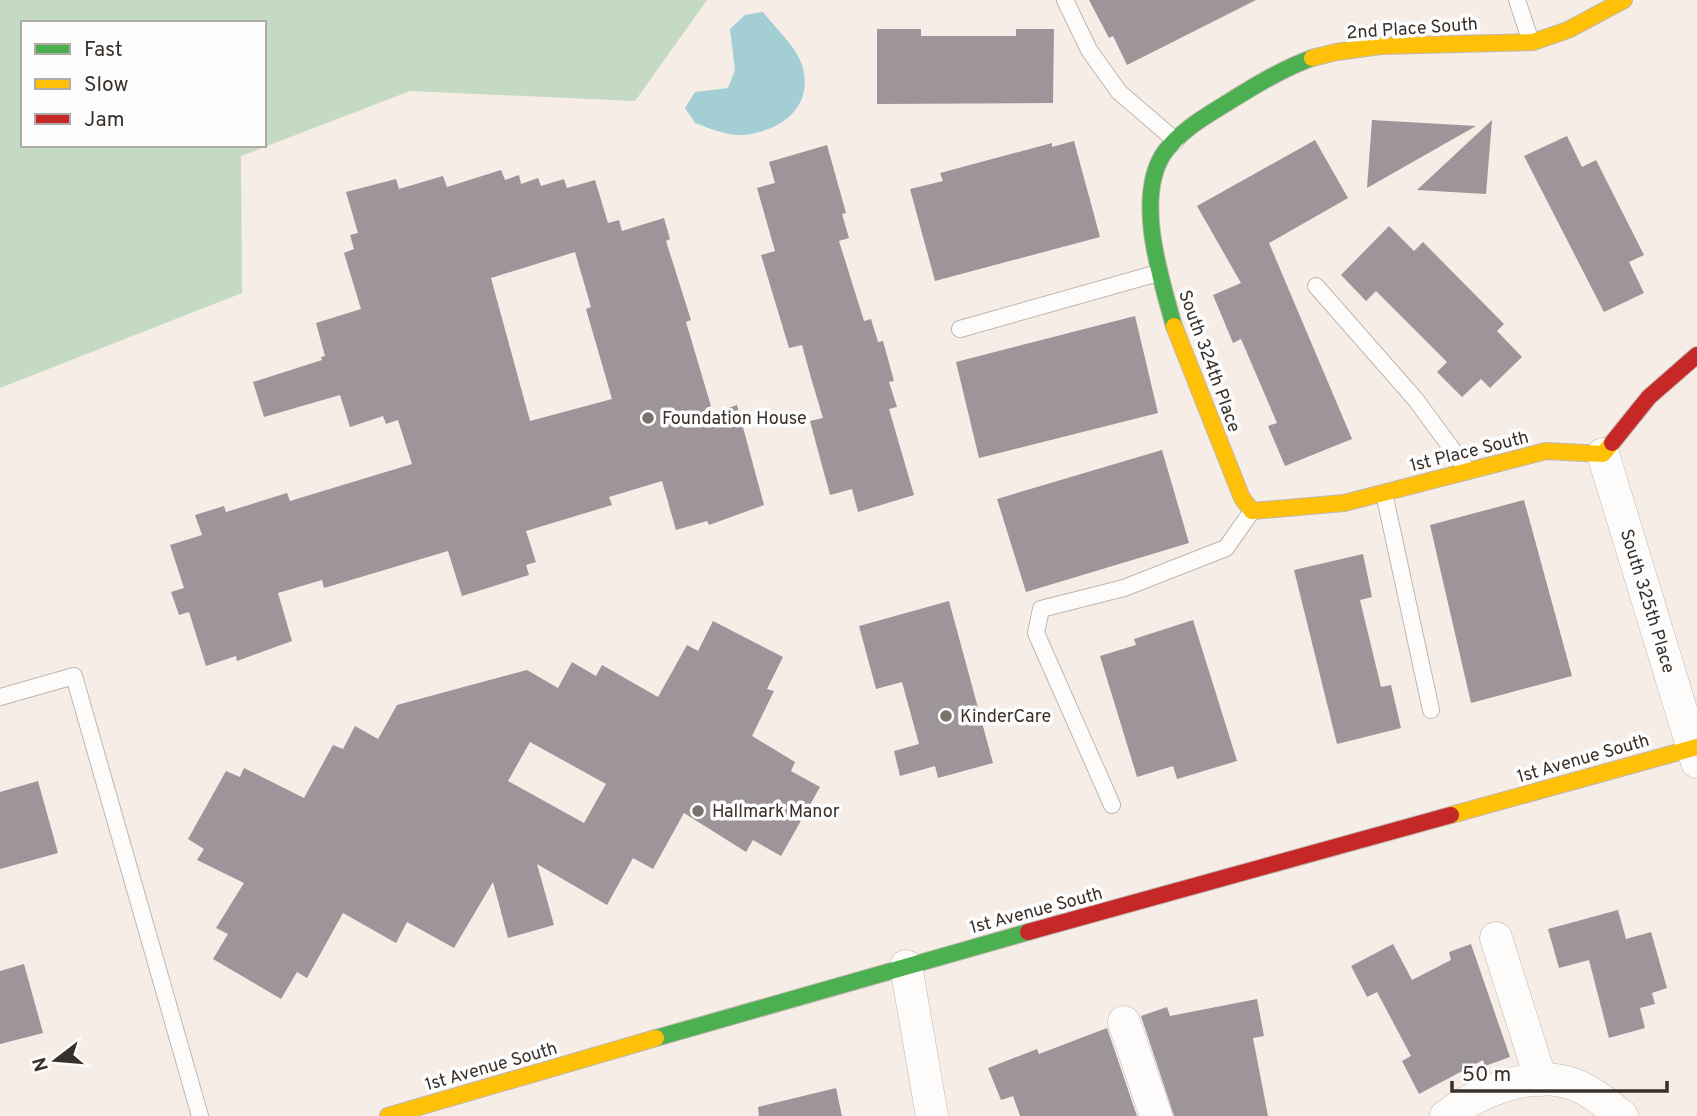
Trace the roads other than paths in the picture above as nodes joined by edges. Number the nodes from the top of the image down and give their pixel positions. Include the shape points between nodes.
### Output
1 (1065, 0) edge
2 (1517, 0) edge
3 (1624, 0) edge
4 (1531, 42) junction
5 (1176, 141) junction
6 (1158, 272) junction
7 (1316, 286) dead end
8 (960, 329) dead end
9 (1697, 355) edge
10 (1603, 454) junction
11 (1468, 471) junction
12 (1384, 493) junction
13 (1252, 511) junction
14 (0, 697) edge
15 (1431, 710) dead end
16 (1696, 752) edge
17 (1112, 805) dead end
18 (1496, 939) dead end
19 (906, 966) junction
20 (1125, 1022) dead end
21 (1541, 1080) junction
22 (200, 1116) edge
23 (388, 1116) edge
24 (932, 1116) edge
25 (1156, 1116) edge
26 (1446, 1116) edge
27 (1622, 1116) edge

1 - 5 lane via 1089,50 1119,92
2 - 4 lane
3 - 4 street, 2nd Place South via 1558,34
4 - 5 street, 2nd Place South via 1351,50 1304,60 1261,82
5 - 6 street, South 324th Place via 1160,160 1154,183
6 - 8 lane
6 - 13 street, South 324th Place via 1173,325 1242,498
7 - 11 lane via 1416,400
9 - 10 street via 1649,397
10 - 11 street, 1st Place South via 1546,451
10 - 16 street, South 325th Place
11 - 12 street, 1st Place South
12 - 13 street, 1st Place South via 1344,503
12 - 15 lane
13 - 17 lane via 1226,548 1125,588 1041,609 1036,633
14 - 22 lane via 74,676
16 - 19 street, 1st Avenue South
18 - 21 street
19 - 23 street, 1st Avenue South
19 - 24 street
20 - 25 street
21 - 26 street via 1492,1090
21 - 27 street via 1580,1087

